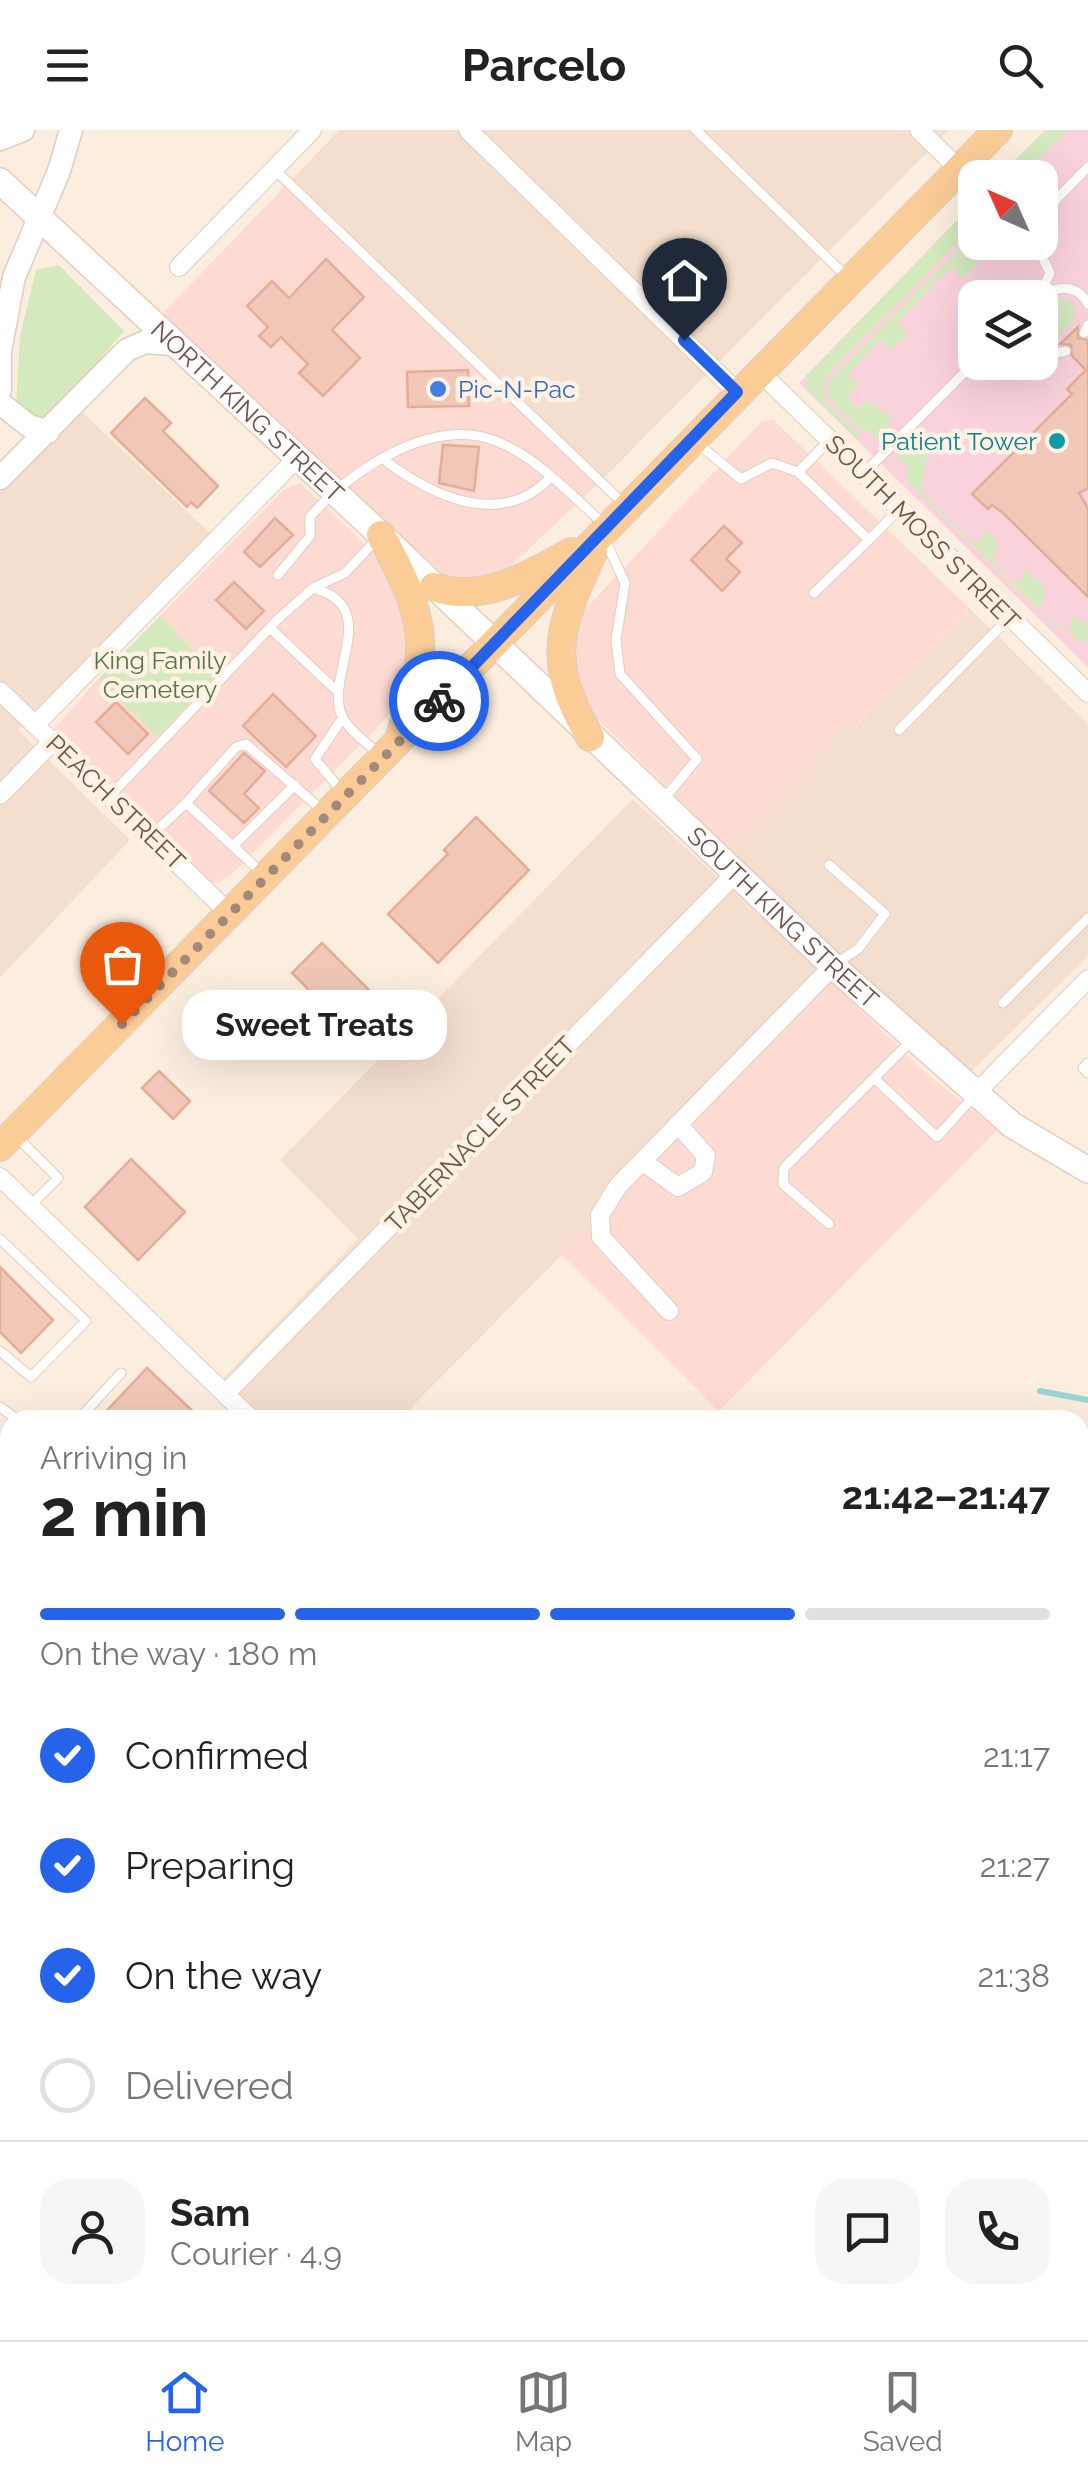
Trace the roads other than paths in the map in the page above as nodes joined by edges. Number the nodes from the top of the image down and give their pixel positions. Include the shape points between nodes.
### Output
1 (23, 130) edge
2 (71, 130) edge
3 (312, 130) edge
4 (468, 130) edge
5 (696, 130) edge
6 (919, 130) edge
7 (998, 130) edge
8 (0, 139) edge
9 (969, 160) edge
10 (958, 167) edge
11 (1088, 167) edge
12 (274, 169) junction
13 (958, 171) edge
14 (0, 180) edge
15 (1058, 198) edge
16 (38, 218) junction
17 (179, 267) dead end
18 (850, 279) junction
19 (1058, 290) edge
20 (1088, 304) edge
21 (2, 313) edge
22 (174, 344) junction
23 (1066, 351) dead end
24 (0, 352) edge
25 (1058, 353) edge
26 (759, 371) junction
27 (958, 379) edge
28 (0, 390) edge
29 (737, 392) junction
30 (0, 403) edge
31 (48, 432) junction
32 (692, 440) junction
33 (830, 440) junction
34 (297, 458) junction
35 (383, 459) junction
36 (798, 472) junction
37 (864, 473) junction
38 (0, 478) edge
39 (550, 478) junction
40 (333, 491) junction
41 (900, 508) junction
42 (613, 523) junction
43 (381, 535) junction
44 (869, 540) junction
45 (278, 575) dead end
46 (313, 588) junction
47 (434, 588) junction
48 (814, 594) dead end
49 (1010, 617) junction
50 (270, 628) junction
51 (494, 645) junction
52 (0, 690) edge
53 (338, 692) junction
54 (1088, 693) edge
55 (342, 718) junction
56 (36, 724) junction
57 (899, 730) dead end
58 (590, 737) junction
59 (53, 740) junction
60 (390, 751) junction
61 (295, 785) junction
62 (0, 795) edge
63 (110, 796) junction
64 (186, 803) junction
65 (661, 804) junction
66 (337, 805) junction
67 (151, 836) junction
68 (234, 845) junction
69 (829, 865) dead end
70 (735, 874) junction
71 (267, 877) junction
72 (230, 914) junction
73 (1088, 918) edge
74 (833, 966) junction
75 (1088, 979) edge
76 (1003, 1003) dead end
77 (914, 1038) junction
78 (1088, 1063) edge
79 (1088, 1074) edge
80 (874, 1078) junction
81 (976, 1094) junction
82 (678, 1124) junction
83 (7, 1140) edge
84 (642, 1161) junction
85 (1088, 1170) edge
86 (0, 1177) edge
87 (30, 1206) junction
88 (829, 1224) dead end
89 (0, 1240) edge
90 (669, 1311) dead end
91 (0, 1350) edge
92 (121, 1373) dead end
93 (225, 1394) junction
94 (87, 1410) edge
95 (242, 1410) edge

1 - 8 street
2 - 16 street
3 - 12 street
4 - 29 street
5 - 18 lane
6 - 10 street
7 - 9 main road
11 - 15 lane
12 - 17 street
12 - 42 lane
13 - 18 main road
14 - 16 main road, NORTH KING STREET
16 - 21 street
16 - 22 main road, NORTH KING STREET
18 - 26 main road
19 - 20 lane via 1077,291
21 - 24 street
22 - 31 street via 145,342 127,350
22 - 34 main road, NORTH KING STREET
23 - 25 lane
24 - 28 street
26 - 29 main road
26 - 33 street, SOUTH MOSS STREET
27 - 37 lane
29 - 32 main road
30 - 31 street
31 - 38 street
32 - 36 lane via 740,479 772,463
32 - 42 main road
33 - 36 lane
33 - 37 street, SOUTH MOSS STREET
34 - 40 main road, NORTH KING STREET
34 - 56 street
35 - 39 lane via 436,438 486,437
35 - 39 lane via 447,498 491,505 538,491
35 - 40 lane
36 - 44 lane
37 - 41 street, SOUTH MOSS STREET
39 - 42 lane
40 - 43 main road, NORTH KING STREET
40 - 45 lane via 310,517 302,549
41 - 44 lane
41 - 49 street, SOUTH MOSS STREET
42 - 47 main road via 502,585 468,594
42 - 51 main road
42 - 58 main road via 562,632 559,653 565,686
42 - 65 lane via 625,583 616,640 620,674 697,758
43 - 46 lane via 345,573
43 - 47 main road, NORTH KING STREET
43 - 60 main road via 412,596 422,638 416,687
44 - 48 lane
46 - 50 lane
46 - 53 lane via 333,594 343,606 349,643
47 - 51 main road, NORTH KING STREET
49 - 54 street, SOUTH MOSS STREET
49 - 57 lane
50 - 53 lane
50 - 63 lane
51 - 58 main road, SOUTH KING STREET
51 - 60 main road
52 - 56 street, PEACH STREET
53 - 55 lane
55 - 60 lane
55 - 66 lane via 314,760
56 - 59 street, PEACH STREET
58 - 65 main road, SOUTH KING STREET
59 - 62 street
59 - 63 street, PEACH STREET
60 - 66 main road
61 - 64 lane via 246,744
61 - 66 lane
61 - 68 lane
63 - 67 street, PEACH STREET
64 - 67 lane
64 - 68 lane
65 - 70 main road, SOUTH KING STREET
66 - 71 main road
67 - 72 street, PEACH STREET
68 - 71 lane
69 - 74 lane via 884,914 858,949
70 - 74 main road, SOUTH KING STREET
70 - 93 street, TABERNACLE STREET
71 - 72 main road
72 - 83 main road
73 - 76 lane
74 - 77 main road, SOUTH KING STREET
74 - 82 street
75 - 81 street
77 - 80 lane
77 - 81 main road, SOUTH KING STREET
78 - 79 lane
80 - 81 lane via 937,1137
80 - 88 lane via 784,1168 784,1184
81 - 85 main road, SOUTH KING STREET via 1012,1125
82 - 84 street
82 - 84 street via 706,1156 704,1172 678,1188
83 - 87 lane via 58,1178
84 - 90 street via 600,1215 601,1238
86 - 87 street
87 - 93 street
89 - 91 lane via 86,1320 31,1378
92 - 94 lane
93 - 95 street

